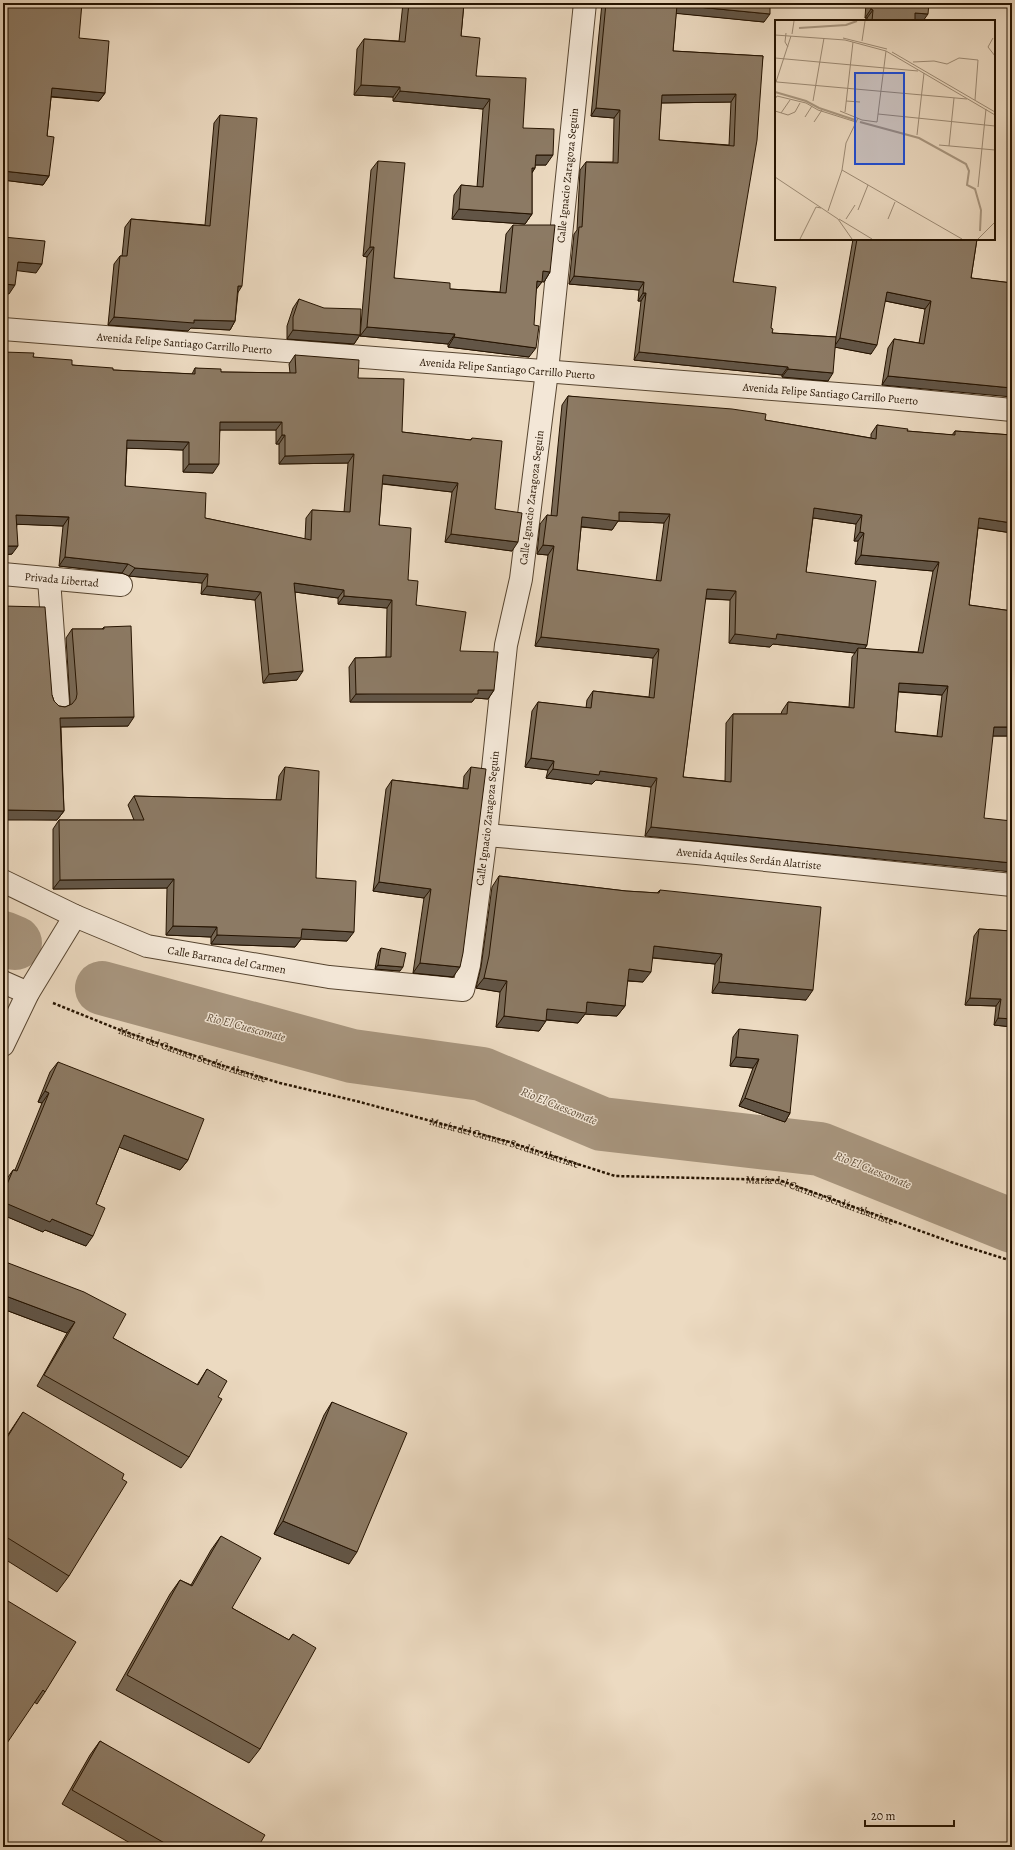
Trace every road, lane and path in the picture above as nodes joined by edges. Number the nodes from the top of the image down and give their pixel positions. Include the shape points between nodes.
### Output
1 (585, 3) edge
2 (3, 329) edge
3 (547, 371) junction
4 (1012, 410) edge
5 (3, 574) edge
6 (49, 579) junction
7 (121, 585) dead end
8 (58, 704) edge
9 (486, 835) junction
10 (3, 881) edge
11 (1012, 885) edge
12 (70, 924) junction
13 (3, 982) edge
14 (33, 985) junction
15 (463, 990) joint
16 (3, 1045) edge
17 (1012, 1261) edge

1 - 3 street, Calle Ignacio Zaragoza Seguin
2 - 3 street, Avenida Felipe Santiago Carrillo Puerto
3 - 4 street, Avenida Felipe Santiago Carrillo Puerto via 881,397
3 - 9 street, Calle Ignacio Zaragoza Seguin via 521,579 506,645
5 - 6 street, Privada Libertad
6 - 7 street, Privada Libertad
6 - 8 street
9 - 11 street, Avenida Aquiles Serdán Alatriste via 697,852
9 - 15 street, Calle Ignacio Zaragoza Seguin via 470,966
10 - 12 street, Calle Barranca del Carmen
12 - 14 street
12 - 15 street, Calle Barranca del Carmen via 148,946 330,977
13 - 14 street
14 - 16 street
14 - 17 path, María del Carmen Serdán Alatriste via 120,1030 280,1083 506,1141 615,1176 779,1180

